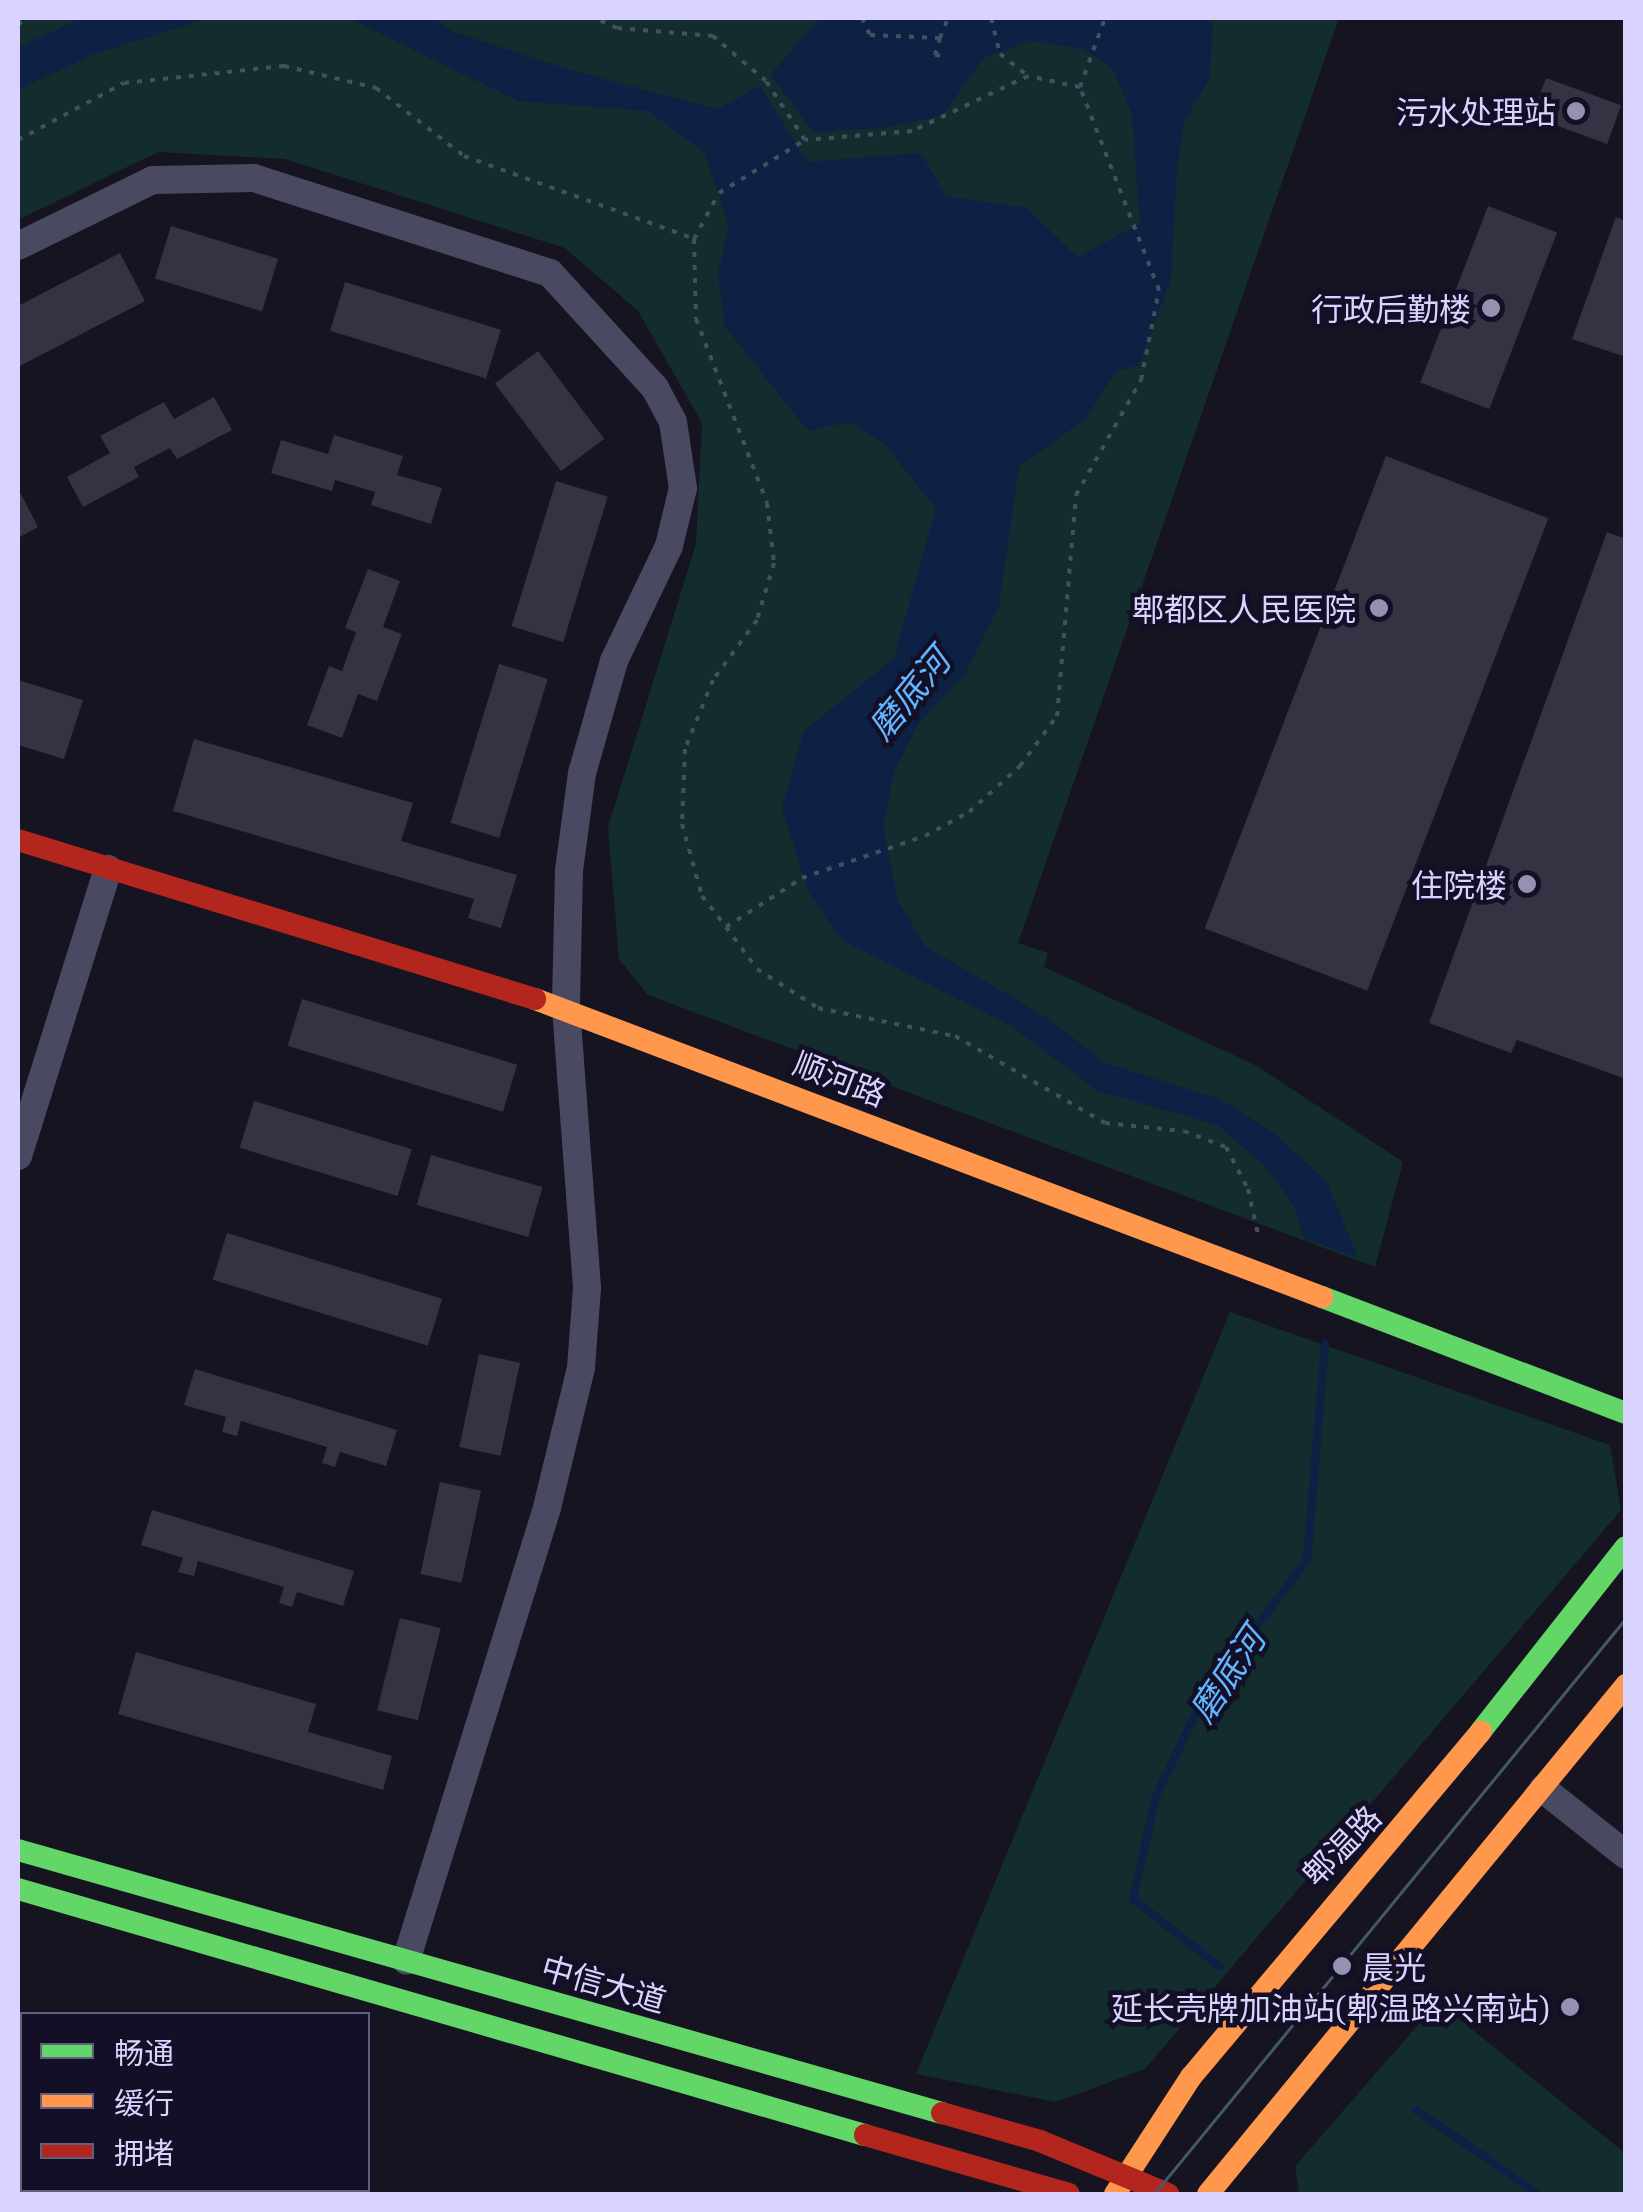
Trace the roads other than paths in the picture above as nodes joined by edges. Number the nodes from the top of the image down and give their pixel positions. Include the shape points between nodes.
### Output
1 (18, 246) edge
2 (18, 840) edge
3 (108, 869) junction
4 (566, 1008) junction
5 (18, 1156) edge
6 (1626, 1413) edge
7 (1626, 1547) edge
8 (1626, 1685) edge
9 (1543, 1790) junction
10 (18, 1850) edge
11 (1626, 1855) edge
12 (18, 1889) edge
13 (406, 1961) junction
14 (1121, 2186) edge
15 (1069, 2194) edge
16 (1168, 2194) edge
17 (1208, 2194) edge

1 - 4 street via 152,180 254,178 550,273 655,388 673,422 683,488 670,546 614,662 582,773
2 - 3 main road, 顺河路
3 - 4 main road, 顺河路
3 - 5 street
4 - 6 main road, 顺河路
4 - 13 street via 586,1288 582,1368 547,1508
7 - 14 main road, 郫温路 via 1418,1812 1323,1912 1191,2077
8 - 9 main road
9 - 11 street
9 - 17 main road
10 - 13 main road, 中信大道
12 - 15 main road
13 - 14 main road, 中信大道 via 1040,2141
14 - 16 main road, 中信大道

